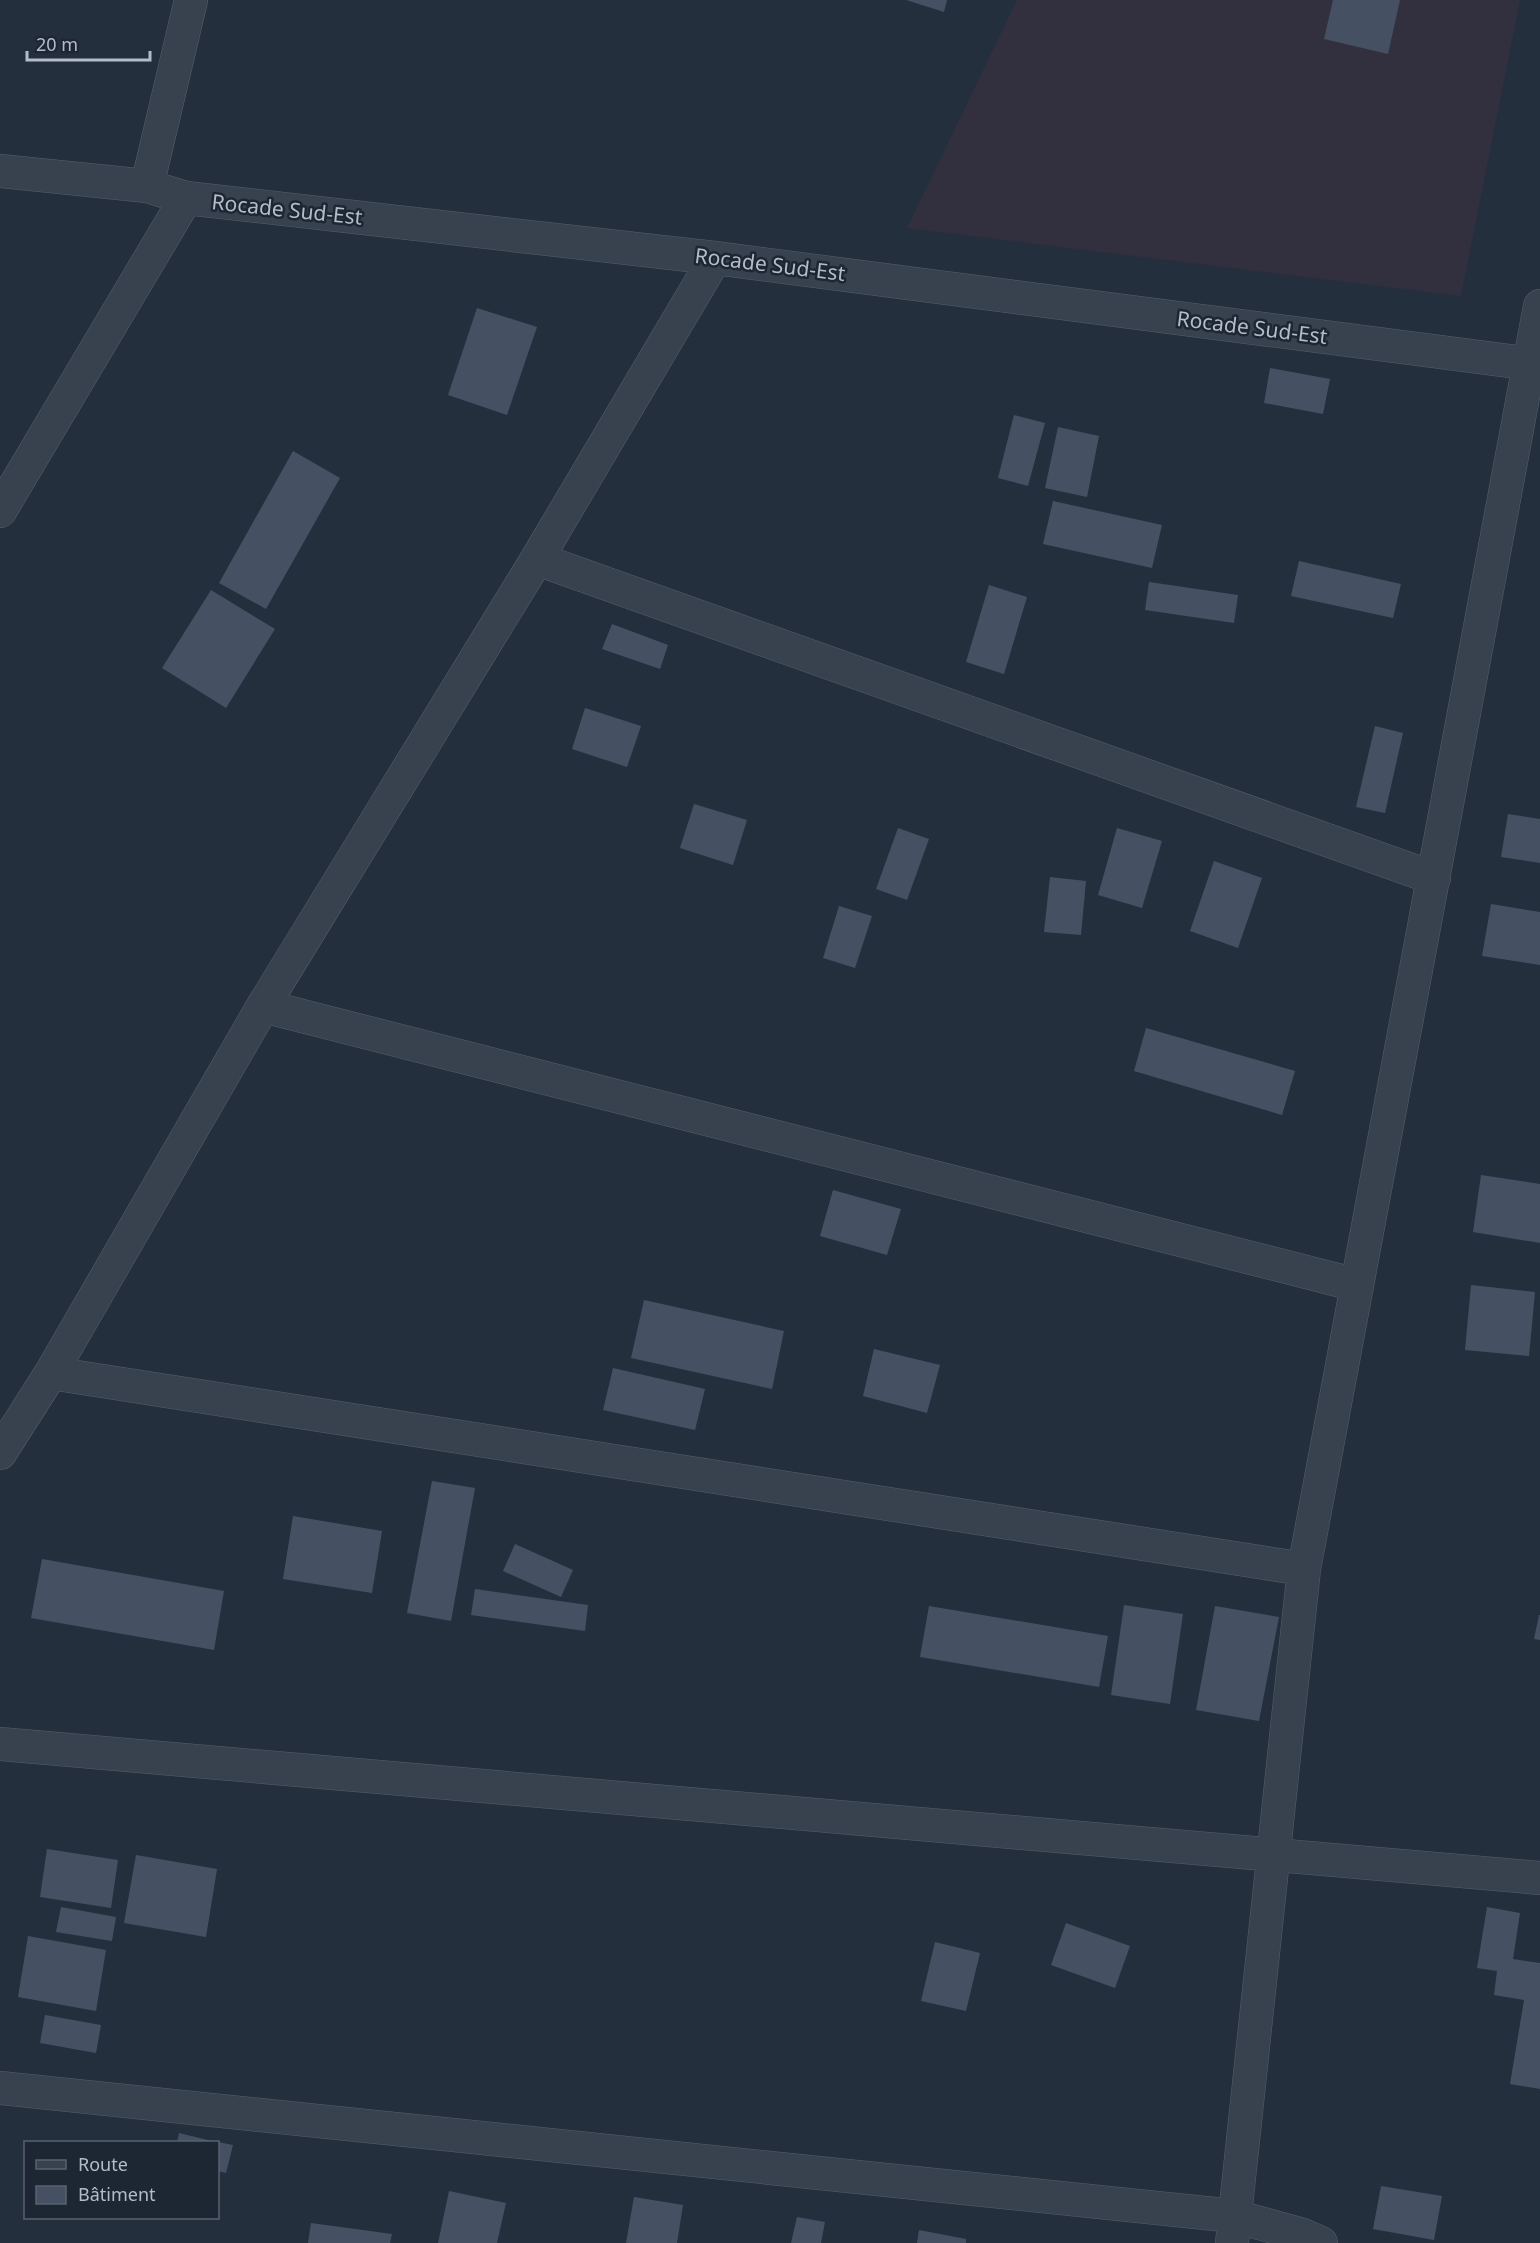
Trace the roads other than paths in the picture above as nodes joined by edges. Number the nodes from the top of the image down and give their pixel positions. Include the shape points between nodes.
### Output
1 (191, 0) edge
2 (0, 171) edge
3 (147, 186) junction
4 (186, 198) junction
5 (715, 258) junction
6 (1540, 306) edge
7 (1535, 364) edge
8 (0, 511) edge
9 (537, 559) junction
10 (1434, 878) junction
11 (263, 1006) junction
12 (1357, 1285) junction
13 (51, 1373) junction
14 (0, 1453) edge
15 (1304, 1569) junction
16 (0, 1744) edge
17 (1274, 1855) junction
18 (1540, 1878) edge
19 (0, 2088) edge
20 (1233, 2230) edge
21 (1321, 2243) edge

1 - 3 street
2 - 3 street, Rocade Sud-Est
3 - 4 street, Rocade Sud-Est
4 - 5 street, Rocade Sud-Est
4 - 8 street
5 - 7 street, Rocade Sud-Est
5 - 9 street
6 - 7 street
7 - 10 street
9 - 10 street
9 - 11 street
10 - 12 street
11 - 12 street
11 - 13 street
12 - 15 street
13 - 14 street
13 - 15 street
15 - 17 street
16 - 17 street
17 - 18 street
17 - 20 street
19 - 20 street
20 - 21 street via 1304,2235

